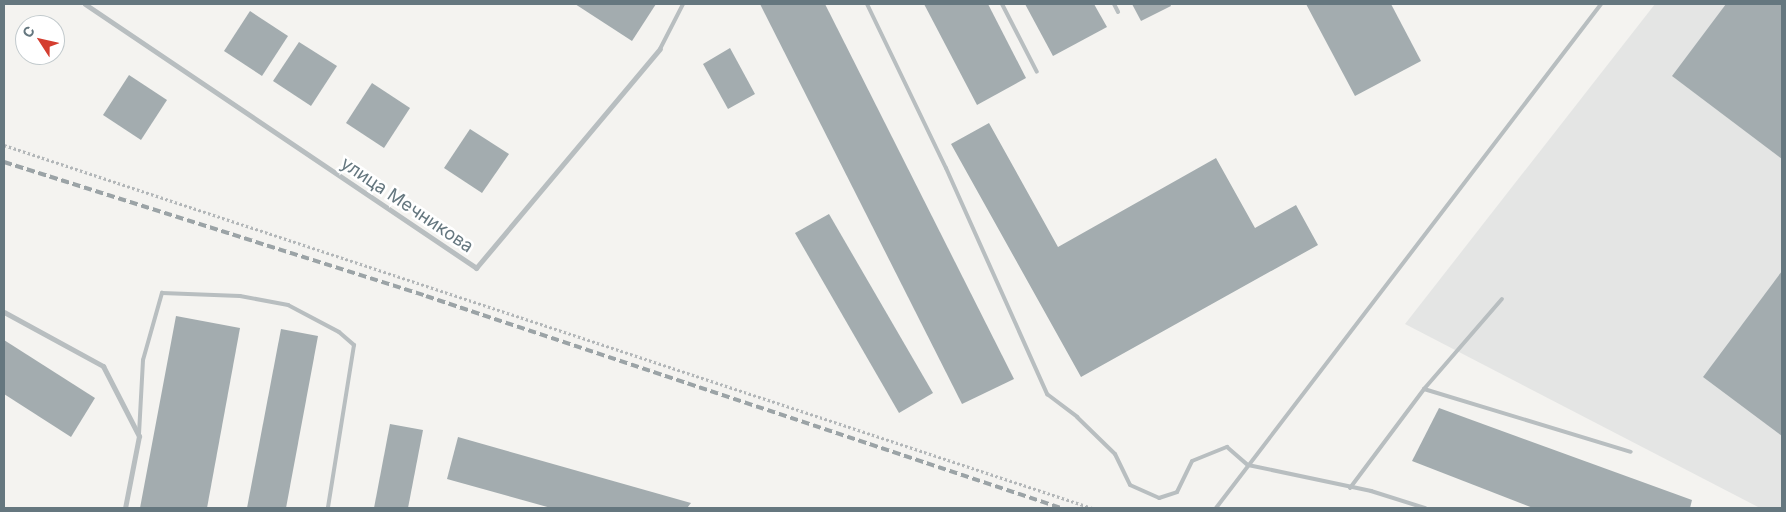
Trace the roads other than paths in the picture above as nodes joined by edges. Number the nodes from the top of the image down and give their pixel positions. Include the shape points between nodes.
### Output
1 (85, 4) edge
2 (683, 4) edge
3 (867, 4) edge
4 (1002, 4) edge
5 (1114, 4) edge
6 (1600, 4) edge
7 (1118, 12) dead end
8 (660, 49) joint
9 (1037, 72) dead end
10 (1502, 299) dead end
11 (4, 312) edge
12 (1424, 389) junction
13 (139, 436) junction
14 (1630, 452) dead end
15 (1248, 465) junction
16 (1350, 488) junction
17 (125, 508) edge
18 (328, 508) edge
19 (1216, 508) edge
20 (1425, 508) edge

1 - 8 street, улица Мечникова via 476,268
2 - 8 lane
3 - 15 lane via 946,168 1047,394 1077,417 1115,454 1130,485 1159,498 1177,492 1192,461 1227,447
4 - 9 lane
5 - 7 lane
6 - 15 lane
10 - 12 lane
11 - 13 street via 103,366
12 - 14 lane
12 - 16 lane
13 - 17 street
13 - 18 lane via 143,360 162,293 240,296 288,305 339,332 354,345
15 - 16 lane
15 - 19 lane
16 - 20 lane

